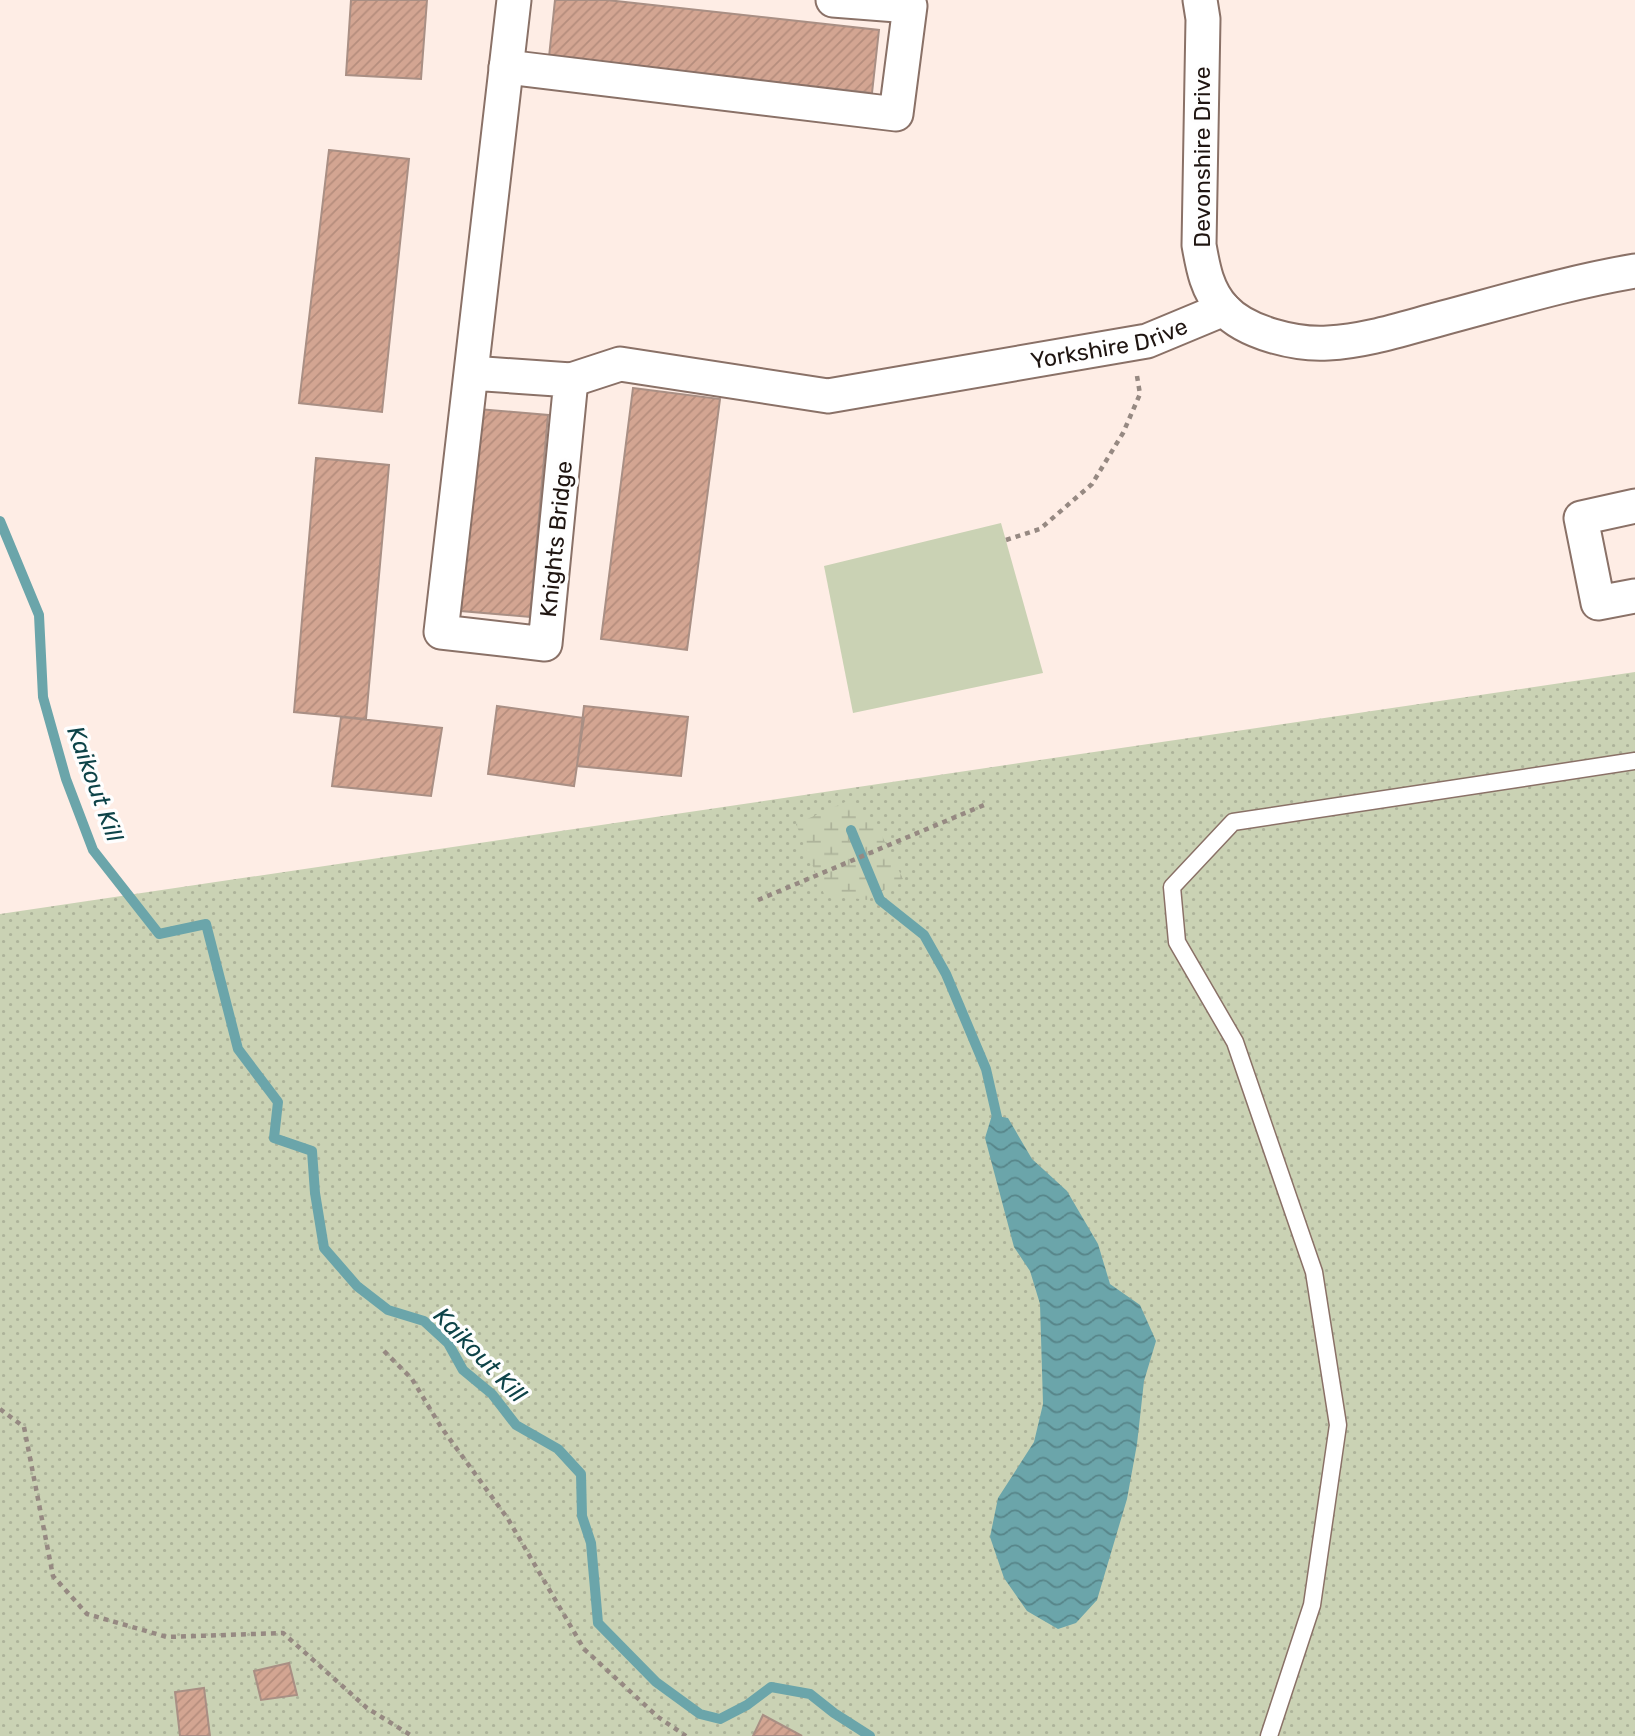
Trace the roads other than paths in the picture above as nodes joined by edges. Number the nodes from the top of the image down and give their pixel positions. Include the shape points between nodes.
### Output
1 (513, 0) edge
2 (833, 0) edge
3 (1200, 0) edge
4 (506, 67) junction
5 (1635, 271) edge
6 (1224, 309) junction
7 (471, 373) junction
8 (571, 380) junction
9 (1635, 506) edge
10 (1635, 596) edge
11 (1635, 761) edge
12 (1269, 1736) edge

1 - 4 street, Knights Bridge
2 - 4 street via 910,6 896,114
3 - 6 street, Devonshire Drive via 1199,245 1205,279
4 - 7 street, Knights Bridge
5 - 6 street via 1586,279 1377,336 1326,343 1281,339 1248,326
6 - 8 street, Yorkshire Drive via 1147,341 828,396 620,364
7 - 8 street
7 - 8 street, Knights Bridge via 441,632 545,644
9 - 10 street via 1581,518 1598,603
11 - 12 lane via 1233,822 1172,887 1177,942 1235,1042 1314,1272 1338,1425 1312,1605

